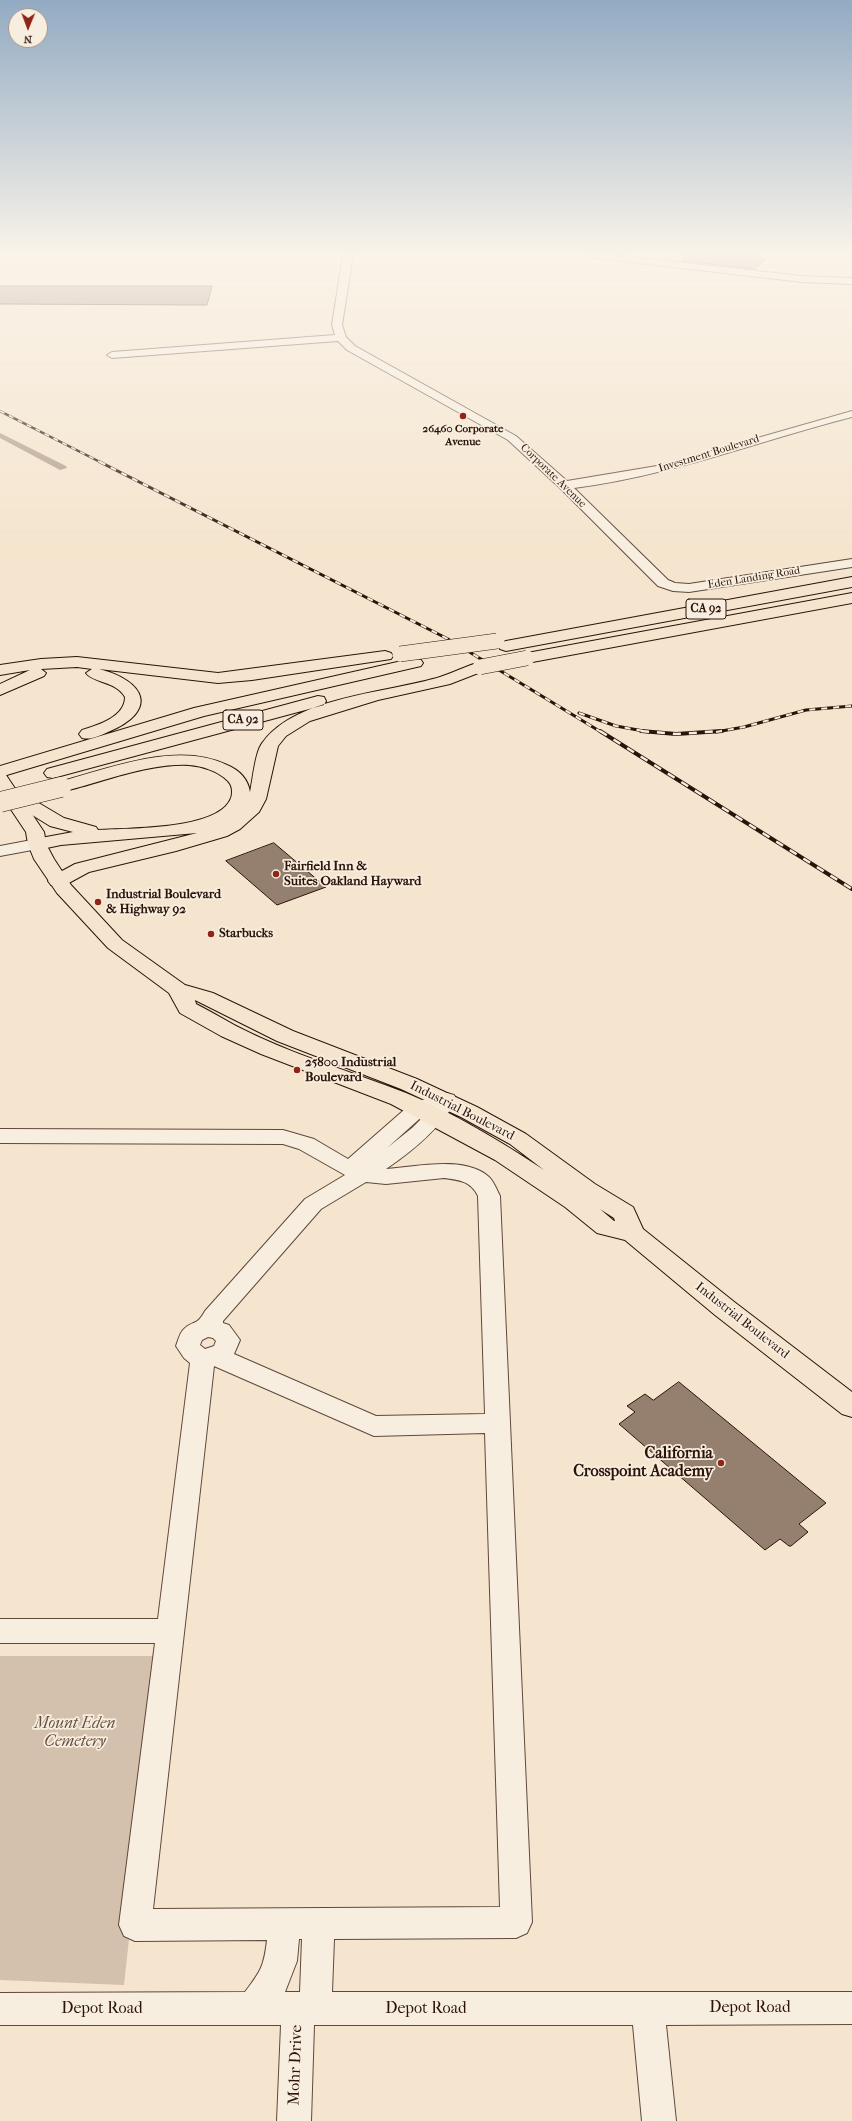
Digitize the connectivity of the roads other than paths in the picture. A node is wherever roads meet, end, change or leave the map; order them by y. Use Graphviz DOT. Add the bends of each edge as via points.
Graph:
graph roads {
  1 [pos="126,354"];
  2 [pos="360,354"];
  3 [pos="112,355"];
  4 [pos="852,414"];
  5 [pos="564,485"];
  6 [pos="852,563"];
  7 [pos="658,579"];
  8 [pos="852,582"];
  9 [pos="852,598"];
  10 [pos="852,603"];
  11 [pos="777,613"];
  12 [pos="502,643"];
  13 [pos="0,670"];
  14 [pos="41,672"];
  15 [pos="0,678"];
  16 [pos="440,678"];
  17 [pos="0,690"];
  18 [pos="0,764"];
  19 [pos="48,768"];
  20 [pos="0,772"];
  21 [pos="2,791"];
  22 [pos="134,833"];
  23 [pos="182,842"];
  24 [pos="37,844"];
  25 [pos="0,851"];
  26 [pos="58,881"];
  27 [pos="178,989"];
  28 [pos="434,1108"];
  29 [pos="0,1136"];
  30 [pos="397,1144"];
  31 [pos="356,1171"];
  32 [pos="420,1172"];
  33 [pos="210,1358"];
  34 [pos="852,1407"];
  35 [pos="497,1423"];
  36 [pos="0,1630"];
  37 [pos="170,1631"];
  38 [pos="286,1924"];
  39 [pos="319,1924"];
  40 [pos="852,2008"];
  41 [pos="0,2009"];
  42 [pos="253,2009"];
  43 [pos="307,2009"];
  44 [pos="648,2009"];
  45 [pos="294,2121"];
  46 [pos="659,2121"];
  1 -- 3 [label="street"];
  2 -- 5 [label="street, Corporate Avenue" via="512,438"];
  4 -- 5 [label="street, Investment Boulevard" via="788,430 667,468"];
  5 -- 7 [label="street, Corporate Avenue"];
  6 -- 7 [label="street, Eden Landing Road" via="689,588 673,587"];
  8 -- 12 [label="main road, CA 92" via="560,636"];
  9 -- 11 [label="main road, CA 92"];
  10 -- 11 [label="main road"];
  11 -- 16 [label="main road, CA 92, bridge" via="527,658"];
  12 -- 13 [label="main road, bridge" via="218,678 77,662"];
  12 -- 19 [label="main road, CA 92" via="200,712"];
  14 -- 15 [label="main road"];
  14 -- 17 [label="main road"];
  14 -- 19 [label="main road" via="79,671 110,677 124,685 132,694 133,704 126,714"];
  16 -- 19 [label="main road, CA 92" via="298,705"];
  16 -- 23 [label="main road" via="315,712 292,723 269,745 258,794 250,812 220,832"];
  18 -- 19 [label="main road"];
  19 -- 20 [label="main road, CA 92"];
  19 -- 21 [label="main road, bridge"];
  19 -- 22 [label="main road" via="154,764 179,760 220,766 240,785 236,807 221,819 194,828"];
  21 -- 22 [label="main road" via="71,827 89,831"];
  21 -- 24 [label="main road, Industrial Boulevard" via="35,832"];
  22 -- 24 [label="main road" via="61,839"];
  23 -- 24 [label="main road" via="62,846"];
  23 -- 26 [label="main road" via="82,868"];
  24 -- 25 [label="street"];
  24 -- 26 [label="main road, Industrial Boulevard"];
  26 -- 27 [label="main road, Industrial Boulevard" via="111,940"];
  27 -- 28 [label="main road, Industrial Boulevard" via="206,997"];
  27 -- 28 [label="main road, Industrial Boulevard" via="188,1008 229,1031"];
  28 -- 30 [label="street"];
  28 -- 34 [label="main road, Industrial Boulevard" via="518,1139 587,1190 624,1213 633,1234"];
  29 -- 31 [label="street" via="296,1139"];
  30 -- 31 [label="street"];
  30 -- 32 [label="street" via="403,1164"];
  31 -- 32 [label="street" via="396,1177"];
  31 -- 33 [label="street" via="333,1194 313,1204 212,1316 209,1328 221,1330 228,1340 224,1353"];
  32 -- 35 [label="street" via="451,1172 469,1176 482,1183 489,1196"];
  33 -- 35 [label="street" via="374,1426"];
  33 -- 37 [label="street"];
  35 -- 39 [label="street" via="516,1922"];
  36 -- 37 [label="street"];
  37 -- 38 [label="street" via="135,1925"];
  38 -- 39 [label="street"];
  38 -- 42 [label="street" via="281,1961 274,1981"];
  39 -- 43 [label="street, Mohr Drive"];
  40 -- 44 [label="street, Depot Road"];
  41 -- 42 [label="street, Depot Road"];
  42 -- 43 [label="street, Depot Road"];
  43 -- 44 [label="street, Depot Road"];
  43 -- 45 [label="street, Mohr Drive"];
  44 -- 46 [label="street"];
}
